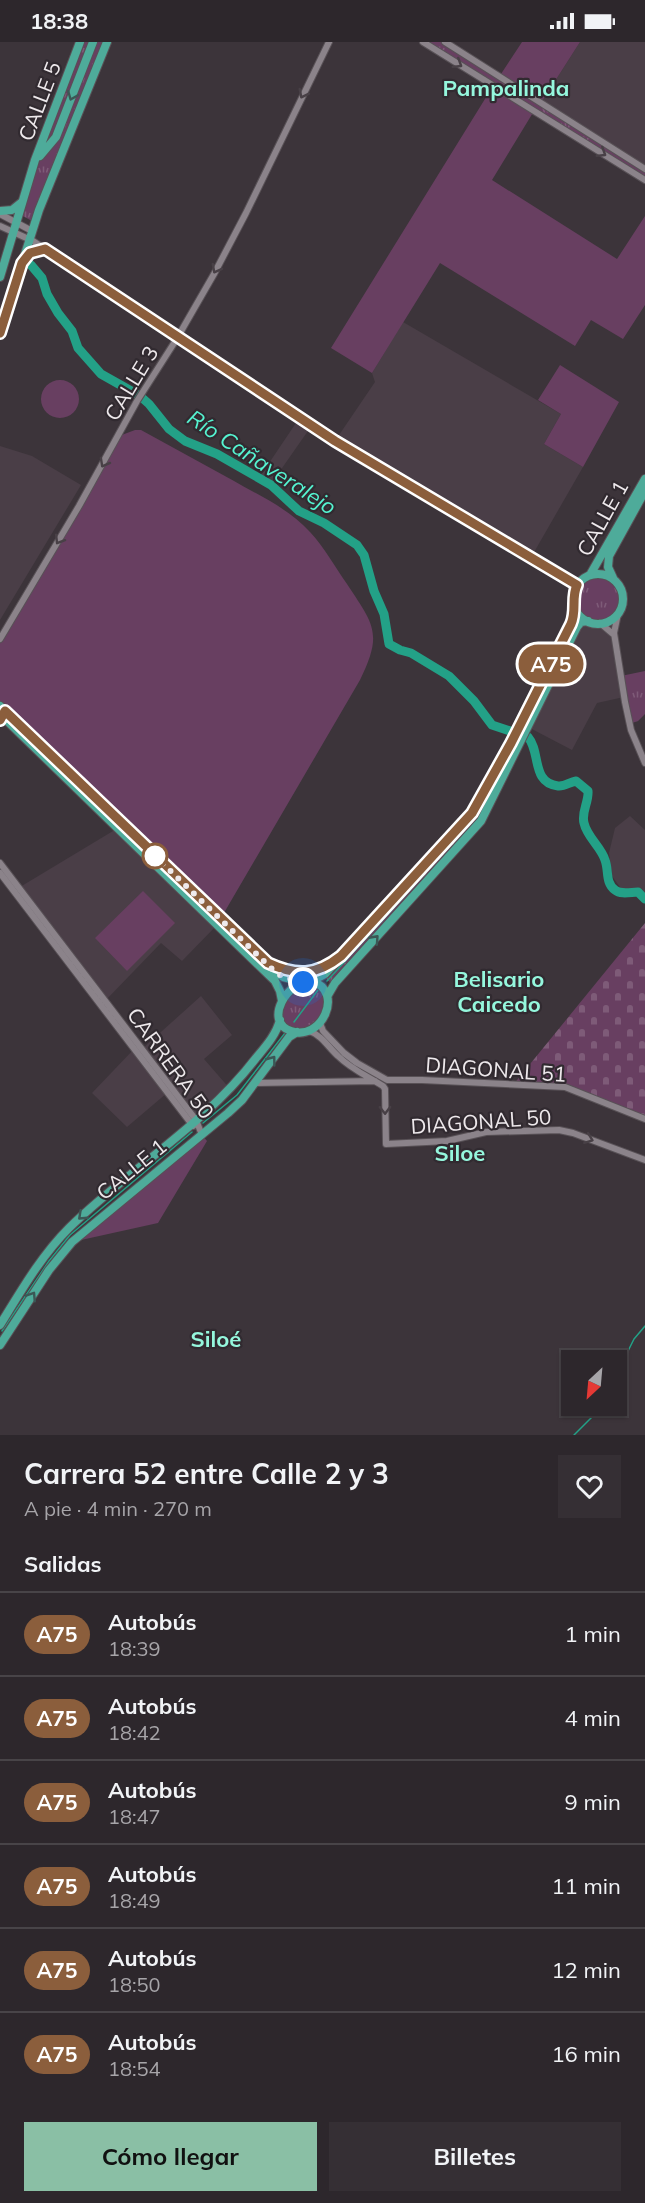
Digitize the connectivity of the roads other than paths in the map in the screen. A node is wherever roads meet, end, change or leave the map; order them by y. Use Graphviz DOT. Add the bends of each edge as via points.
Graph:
graph roads {
  1 [pos="80,42"];
  2 [pos="93,42"];
  3 [pos="109,42"];
  4 [pos="329,42"];
  5 [pos="423,42"];
  6 [pos="445,42"];
  7 [pos="589,134"];
  8 [pos="584,142"];
  9 [pos="35,160"];
  10 [pos="645,169"];
  11 [pos="645,180"];
  12 [pos="24,199"];
  13 [pos="0,213"];
  14 [pos="0,226"];
  15 [pos="14,228"];
  16 [pos="32,231"];
  17 [pos="45,249"];
  18 [pos="22,263"];
  19 [pos="0,277"];
  20 [pos="0,333"];
  21 [pos="178,337"];
  22 [pos="645,478"];
  23 [pos="645,491"];
  24 [pos="590,575"];
  25 [pos="613,579"];
  26 [pos="577,585"];
  27 [pos="574,606"];
  28 [pos="618,614"];
  29 [pos="588,621"];
  30 [pos="600,623"];
  31 [pos="614,638"];
  32 [pos="0,639"];
  33 [pos="0,706"];
  34 [pos="0,714"];
  35 [pos="523,729"];
  36 [pos="38,746"];
  37 [pos="510,755"];
  38 [pos="645,763"];
  39 [pos="0,863"];
  40 [pos="0,873"];
  41 [pos="341,956"];
  42 [pos="268,963"];
  43 [pos="308,981"];
  44 [pos="328,995"];
  45 [pos="282,1001"];
  46 [pos="280,1020"];
  47 [pos="320,1023"];
  48 [pos="308,1030"];
  49 [pos="297,1032"];
  50 [pos="329,1042"];
  51 [pos="376,1078"];
  52 [pos="255,1083"];
  53 [pos="645,1119"];
  54 [pos="194,1122"];
  55 [pos="202,1135"];
  56 [pos="645,1160"];
  57 [pos="4,1314"];
  58 [pos="0,1324"];
  59 [pos="0,1344"];
  1 -- 9 [label="main road, CALLE 5"];
  2 -- 9 [label="main road, one-way" via="56,136"];
  3 -- 16 [label="main road, CALLE 5"];
  4 -- 21 [label="street, CALLE 3, one-way" via="246,213"];
  5 -- 8 [label="street, one-way"];
  6 -- 7 [label="street"];
  7 -- 8 [label="street"];
  7 -- 10 [label="street"];
  8 -- 11 [label="street, one-way"];
  9 -- 12 [label="main road, CALLE 5"];
  12 -- 13 [label="main road" via="14,209"];
  12 -- 15 [label="main road, CALLE 5"];
  13 -- 15 [label="street"];
  14 -- 15 [label="street"];
  15 -- 16 [label="street"];
  15 -- 19 [label="main road, CALLE 5"];
  16 -- 17 [label="street"];
  16 -- 18 [label="main road, CALLE 5"];
  17 -- 18 [label="main road" via="30,253"];
  17 -- 21 [label="street"];
  18 -- 20 [label="main road, CALLE 5"];
  21 -- 26 [label="street" via="335,441"];
  21 -- 32 [label="street, CALLE 3, one-way" via="144,388"];
  22 -- 24 [label="main road, CALLE 1"];
  23 -- 25 [label="main road, CALLE 1" via="608,559"];
  24 -- 25 [label="main road" via="602,574"];
  24 -- 26 [label="main road"];
  25 -- 28 [label="main road" via="623,597"];
  26 -- 27 [label="main road"];
  27 -- 29 [label="main road"];
  27 -- 35 [label="main road" via="574,618"];
  28 -- 30 [label="main road"];
  28 -- 31 [label="street"];
  29 -- 30 [label="main road"];
  29 -- 35 [label="main road" via="580,622"];
  30 -- 31 [label="street"];
  31 -- 38 [label="street" via="630,730"];
  33 -- 36 [label="main road"];
  34 -- 36 [label="main road"];
  35 -- 37 [label="main road"];
  36 -- 42 [label="main road"];
  36 -- 45 [label="main road" via="274,981"];
  37 -- 41 [label="main road" via="470,815"];
  44 -- 37 [label="main road, one-way" via="482,821"];
  39 -- 54 [label="street, CARRERA 50"];
  40 -- 54 [label="street, CARRERA 50"];
  41 -- 42 [label="main road" via="327,968 305,972"];
  41 -- 43 [label="main road" via="325,974"];
  42 -- 43 [label="main road" via="283,977"];
  43 -- 44 [label="main road" via="322,986"];
  43 -- 45 [label="main road" via="290,989"];
  44 -- 47 [label="main road" via="327,1013"];
  45 -- 46 [label="main road"];
  46 -- 49 [label="main road" via="286,1029"];
  46 -- 54 [label="main road, CALLE 1" via="276,1032 232,1088"];
  47 -- 48 [label="main road"];
  47 -- 50 [label="street"];
  48 -- 49 [label="main road"];
  48 -- 50 [label="street"];
  52 -- 49 [label="main road, CALLE 1, one-way"];
  50 -- 51 [label="street"];
  51 -- 52 [label="street, DIAGONAL 51"];
  51 -- 53 [label="street, DIAGONAL 51" via="565,1087"];
  51 -- 56 [label="street, DIAGONAL 50, one-way" via="385,1089 386,1144 447,1141 486,1132 559,1130"];
  52 -- 55 [label="main road, CALLE 1" via="242,1100"];
  54 -- 55 [label="street, CARRERA 50"];
  54 -- 57 [label="main road, CALLE 1, one-way" via="70,1227"];
  59 -- 55 [label="main road, CALLE 1, one-way" via="72,1242"];
  57 -- 58 [label="main road, CALLE 1"];
}
